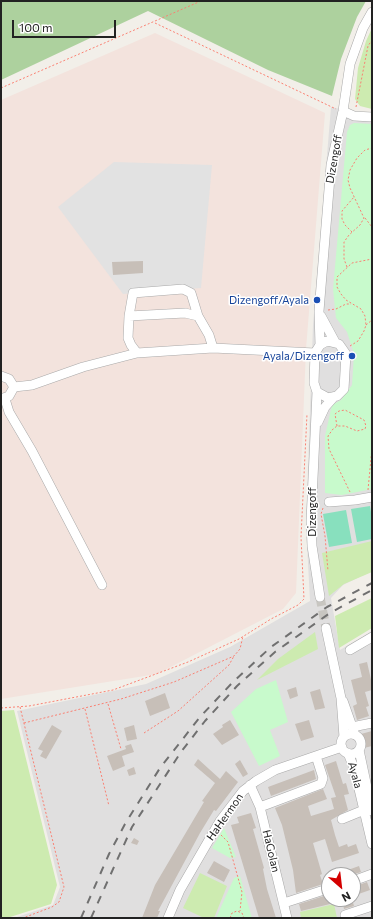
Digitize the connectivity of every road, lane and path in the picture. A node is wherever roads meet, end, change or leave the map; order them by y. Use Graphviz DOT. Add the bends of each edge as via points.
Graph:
graph roads {
  1 [pos="201,1"];
  2 [pos="372,12"];
  3 [pos="154,22"];
  4 [pos="372,40"];
  5 [pos="1,88"];
  6 [pos="343,111"];
  7 [pos="354,116"];
  8 [pos="372,117"];
  9 [pos="372,148"];
  10 [pos="355,197"];
  11 [pos="364,218"];
  12 [pos="372,227"];
  13 [pos="352,232"];
  14 [pos="372,259"];
  15 [pos="347,267"];
  16 [pos="352,304"];
  17 [pos="319,311"];
  18 [pos="129,316"];
  19 [pos="198,316"];
  20 [pos="372,320"];
  21 [pos="366,326"];
  22 [pos="336,342"];
  23 [pos="213,348"];
  24 [pos="318,349"];
  25 [pos="345,350"];
  26 [pos="137,353"];
  27 [pos="1,376"];
  28 [pos="14,387"];
  29 [pos="317,392"];
  30 [pos="333,398"];
  31 [pos="3,399"];
  32 [pos="337,426"];
  33 [pos="316,427"];
  34 [pos="372,448"];
  35 [pos="370,498"];
  36 [pos="352,500"];
  37 [pos="329,502"];
  38 [pos="328,571"];
  39 [pos="102,585"];
  40 [pos="320,597"];
  41 [pos="304,599"];
  42 [pos="326,628"];
  43 [pos="243,636"];
  44 [pos="372,637"];
  45 [pos="350,650"];
  46 [pos="234,656"];
  47 [pos="341,698"];
  48 [pos="108,703"];
  49 [pos="20,707"];
  50 [pos="1,708"];
  51 [pos="85,708"];
  52 [pos="372,723"];
  53 [pos="24,724"];
  54 [pos="354,731"];
  55 [pos="144,733"];
  56 [pos="344,737"];
  57 [pos="121,749"];
  58 [pos="345,750"];
  59 [pos="359,750"];
  60 [pos="316,756"];
  61 [pos="250,785"];
  62 [pos="369,788"];
  63 [pos="109,806"];
  64 [pos="260,807"];
  65 [pos="368,810"];
  66 [pos="342,819"];
  67 [pos="215,830"];
  68 [pos="372,844"];
  69 [pos="372,874"];
  70 [pos="361,878"];
  71 [pos="321,891"];
  72 [pos="284,902"];
  73 [pos="372,906"];
  74 [pos="240,912"];
  75 [pos="345,915"];
  76 [pos="23,918"];
  77 [pos="168,918"];
  78 [pos="230,918"];
  79 [pos="244,918"];
  80 [pos="287,918"];
  1 -- 3 [label="path"];
  2 -- 6 [label="street, Dizengoff" via="363,28 350,64"];
  3 -- 5 [label="path"];
  3 -- 6 [label="path"];
  4 -- 7 [label="path" via="368,46"];
  6 -- 7 [label="street"];
  6 -- 17 [label="street, Dizengoff" via="331,165"];
  7 -- 8 [label="street"];
  9 -- 10 [label="path" via="365,150 350,170 348,180"];
  10 -- 11 [label="path"];
  10 -- 13 [label="path" via="342,211 342,219"];
  11 -- 12 [label="path"];
  11 -- 13 [label="path"];
  13 -- 15 [label="path" via="344,242"];
  14 -- 15 [label="path" via="352,262"];
  15 -- 16 [label="path" via="337,277 337,287"];
  16 -- 17 [label="path"];
  16 -- 21 [label="path" via="361,309"];
  17 -- 22 [label="street"];
  17 -- 24 [label="street, Dizengoff"];
  18 -- 19 [label="street" via="185,313"];
  18 -- 19 [label="street" via="133,293 183,289 191,293"];
  18 -- 26 [label="street" via="128,338"];
  19 -- 23 [label="street"];
  20 -- 21 [label="path"];
  21 -- 25 [label="path" via="358,341"];
  22 -- 24 [label="street" via="327,341"];
  22 -- 25 [label="street"];
  23 -- 24 [label="street"];
  23 -- 26 [label="street"];
  24 -- 29 [label="street, Dizengoff" via="314,383"];
  25 -- 30 [label="street, Dizengoff" via="345,385 341,393"];
  26 -- 28 [label="street" via="83,367 32,385"];
  27 -- 28 [label="street" via="10,378"];
  28 -- 31 [label="street" via="12,394"];
  29 -- 30 [label="street" via="324,397"];
  29 -- 33 [label="street, Dizengoff"];
  30 -- 33 [label="street, Dizengoff" via="324,407"];
  31 -- 39 [label="street"];
  32 -- 32 [label="path" via="357,431 365,429 366,426 364,420 345,410 335,414"];
  32 -- 36 [label="path" via="328,436 329,449"];
  33 -- 40 [label="street, Dizengoff" via="311,520 312,546"];
  34 -- 35 [label="path"];
  35 -- 36 [label="street"];
  36 -- 37 [label="street"];
  37 -- 38 [label="path" via="324,505 322,514"];
  41 -- 43 [label="path" via="298,605"];
  42 -- 47 [label="street"];
  43 -- 46 [label="path" via="240,649"];
  43 -- 49 [label="path" via="188,662 113,690"];
  44 -- 45 [label="street"];
  46 -- 48 [label="path" via="152,690"];
  46 -- 55 [label="path" via="229,665 178,711"];
  47 -- 54 [label="street"];
  47 -- 56 [label="street"];
  48 -- 51 [label="path"];
  48 -- 57 [label="path"];
  49 -- 50 [label="path"];
  49 -- 53 [label="path"];
  51 -- 53 [label="path"];
  51 -- 63 [label="path"];
  52 -- 54 [label="street"];
  53 -- 76 [label="path" via="64,887 60,902"];
  54 -- 56 [label="street"];
  54 -- 59 [label="street" via="361,741"];
  56 -- 58 [label="street" via="341,741"];
  58 -- 59 [label="street" via="354,753"];
  58 -- 60 [label="street, HaHermon"];
  58 -- 65 [label="street, Ayala"];
  59 -- 62 [label="street, Ayala"];
  60 -- 61 [label="street, HaHermon" via="274,770"];
  60 -- 64 [label="street" via="323,778 321,784"];
  61 -- 64 [label="street, HaGolan"];
  61 -- 67 [label="street, HaHermon" via="233,803"];
  62 -- 65 [label="street, Ayala"];
  64 -- 72 [label="street, HaGolan"];
  65 -- 66 [label="street"];
  65 -- 68 [label="street, Ayala"];
  67 -- 74 [label="path" via="228,842 242,892"];
  67 -- 77 [label="street, HaHermon" via="180,890"];
  69 -- 70 [label="street"];
  71 -- 72 [label="street"];
  72 -- 80 [label="street, HaGolan"];
  73 -- 75 [label="street"];
  74 -- 78 [label="path" via="235,911"];
  74 -- 79 [label="path"];
}
